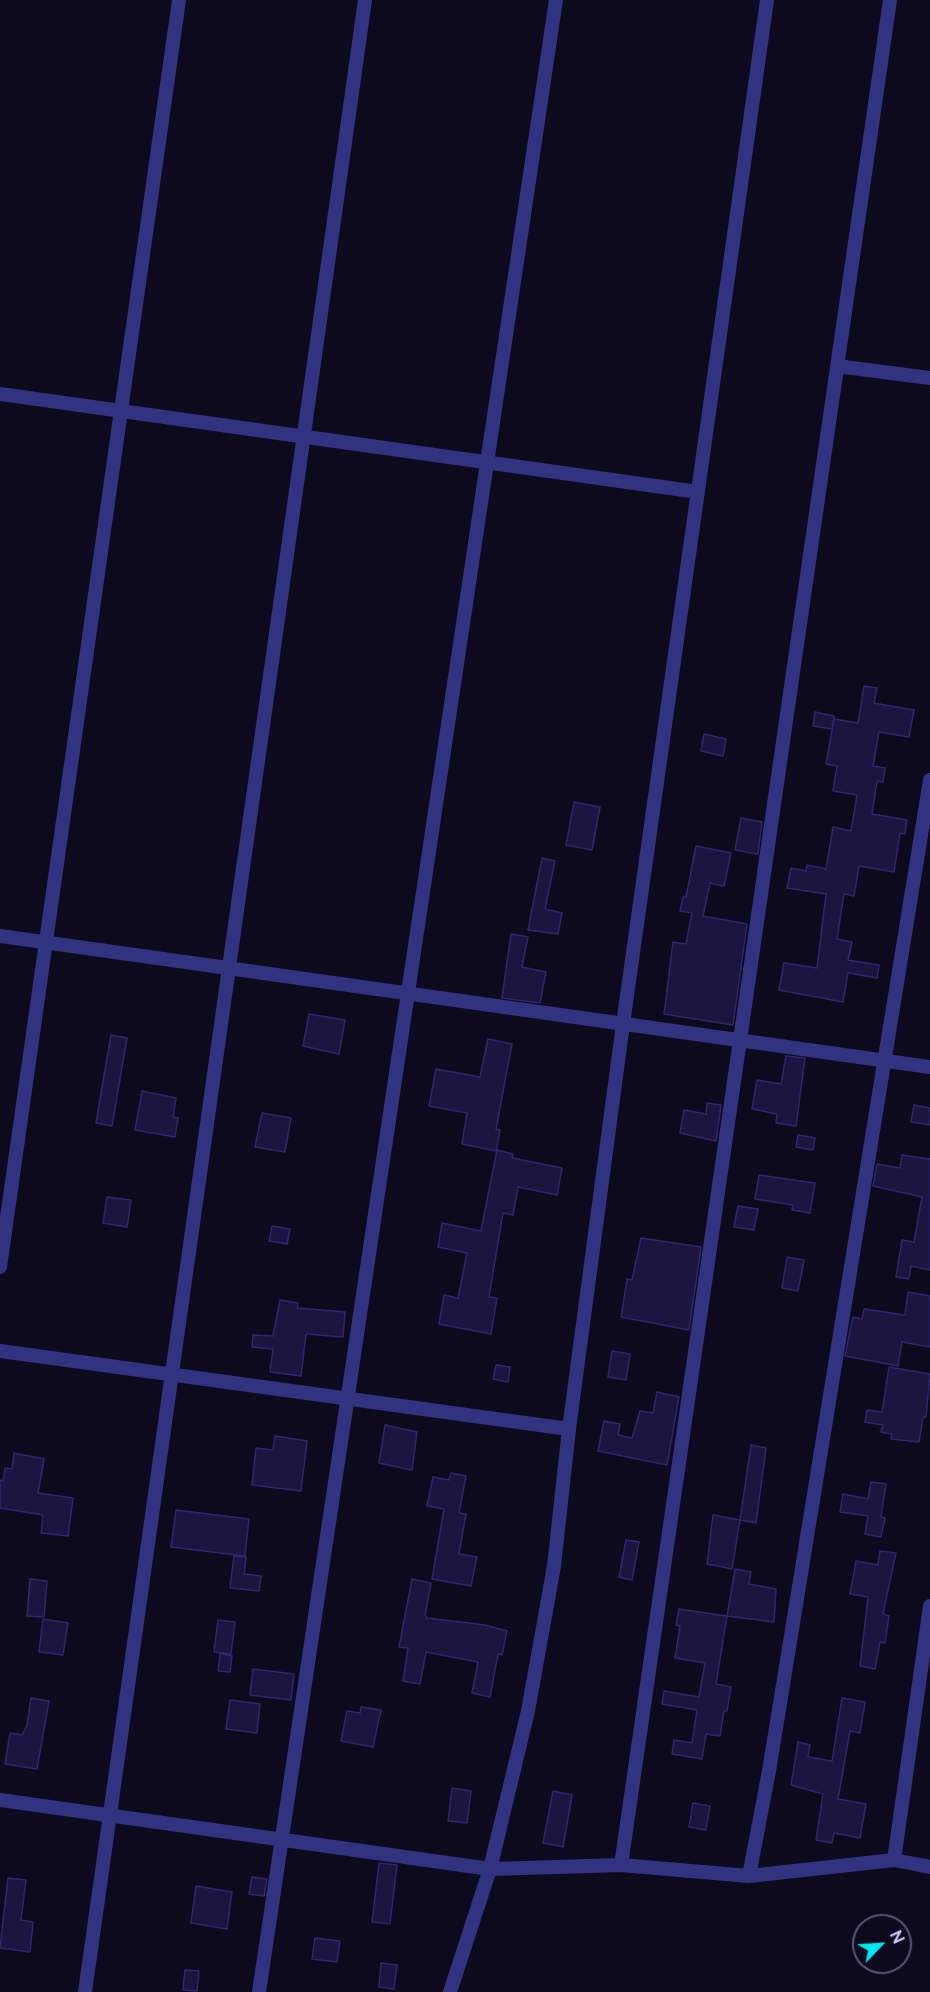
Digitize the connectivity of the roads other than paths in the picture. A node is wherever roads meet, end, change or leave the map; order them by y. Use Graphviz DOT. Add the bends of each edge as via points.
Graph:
graph roads {
  1 [pos="179,0"];
  2 [pos="365,0"];
  3 [pos="556,0"];
  4 [pos="767,0"];
  5 [pos="890,0"];
  6 [pos="837,366"];
  7 [pos="930,378"];
  8 [pos="0,394"];
  9 [pos="121,411"];
  10 [pos="303,437"];
  11 [pos="488,462"];
  12 [pos="698,492"];
  13 [pos="930,780"];
  14 [pos="0,936"];
  15 [pos="46,942"];
  16 [pos="229,968"];
  17 [pos="408,993"];
  18 [pos="623,1024"];
  19 [pos="741,1040"];
  20 [pos="886,1061"];
  21 [pos="930,1067"];
  22 [pos="0,1268"];
  23 [pos="0,1351"];
  24 [pos="172,1374"];
  25 [pos="348,1398"];
  26 [pos="569,1429"];
  27 [pos="930,1606"];
  28 [pos="0,1800"];
  29 [pos="110,1816"];
  30 [pos="282,1842"];
  31 [pos="894,1860"];
  32 [pos="621,1865"];
  33 [pos="930,1866"];
  34 [pos="490,1869"];
  35 [pos="749,1876"];
  36 [pos="85,1992"];
  37 [pos="259,1992"];
  38 [pos="450,1992"];
  1 -- 9 [label="street"];
  2 -- 10 [label="street"];
  3 -- 11 [label="street"];
  4 -- 12 [label="street"];
  5 -- 6 [label="street"];
  6 -- 7 [label="street"];
  6 -- 19 [label="street"];
  8 -- 9 [label="street"];
  9 -- 10 [label="street"];
  9 -- 15 [label="street"];
  10 -- 11 [label="street"];
  10 -- 16 [label="street"];
  11 -- 12 [label="street"];
  11 -- 17 [label="street"];
  12 -- 18 [label="street"];
  13 -- 20 [label="street"];
  14 -- 15 [label="street"];
  15 -- 16 [label="street"];
  15 -- 22 [label="street"];
  16 -- 17 [label="street"];
  16 -- 24 [label="street"];
  17 -- 18 [label="street"];
  17 -- 25 [label="street"];
  18 -- 19 [label="street"];
  18 -- 26 [label="street"];
  19 -- 20 [label="street"];
  19 -- 32 [label="street"];
  20 -- 21 [label="street"];
  20 -- 35 [label="street"];
  23 -- 24 [label="street"];
  24 -- 25 [label="street"];
  24 -- 29 [label="street"];
  25 -- 26 [label="street"];
  25 -- 30 [label="street"];
  26 -- 34 [label="street" via="554,1566 528,1711"];
  27 -- 31 [label="street"];
  28 -- 29 [label="street"];
  29 -- 30 [label="street"];
  29 -- 36 [label="street"];
  30 -- 34 [label="street"];
  30 -- 37 [label="street"];
  31 -- 33 [label="street"];
  31 -- 35 [label="street"];
  32 -- 34 [label="street"];
  32 -- 35 [label="street"];
  34 -- 38 [label="street"];
}
